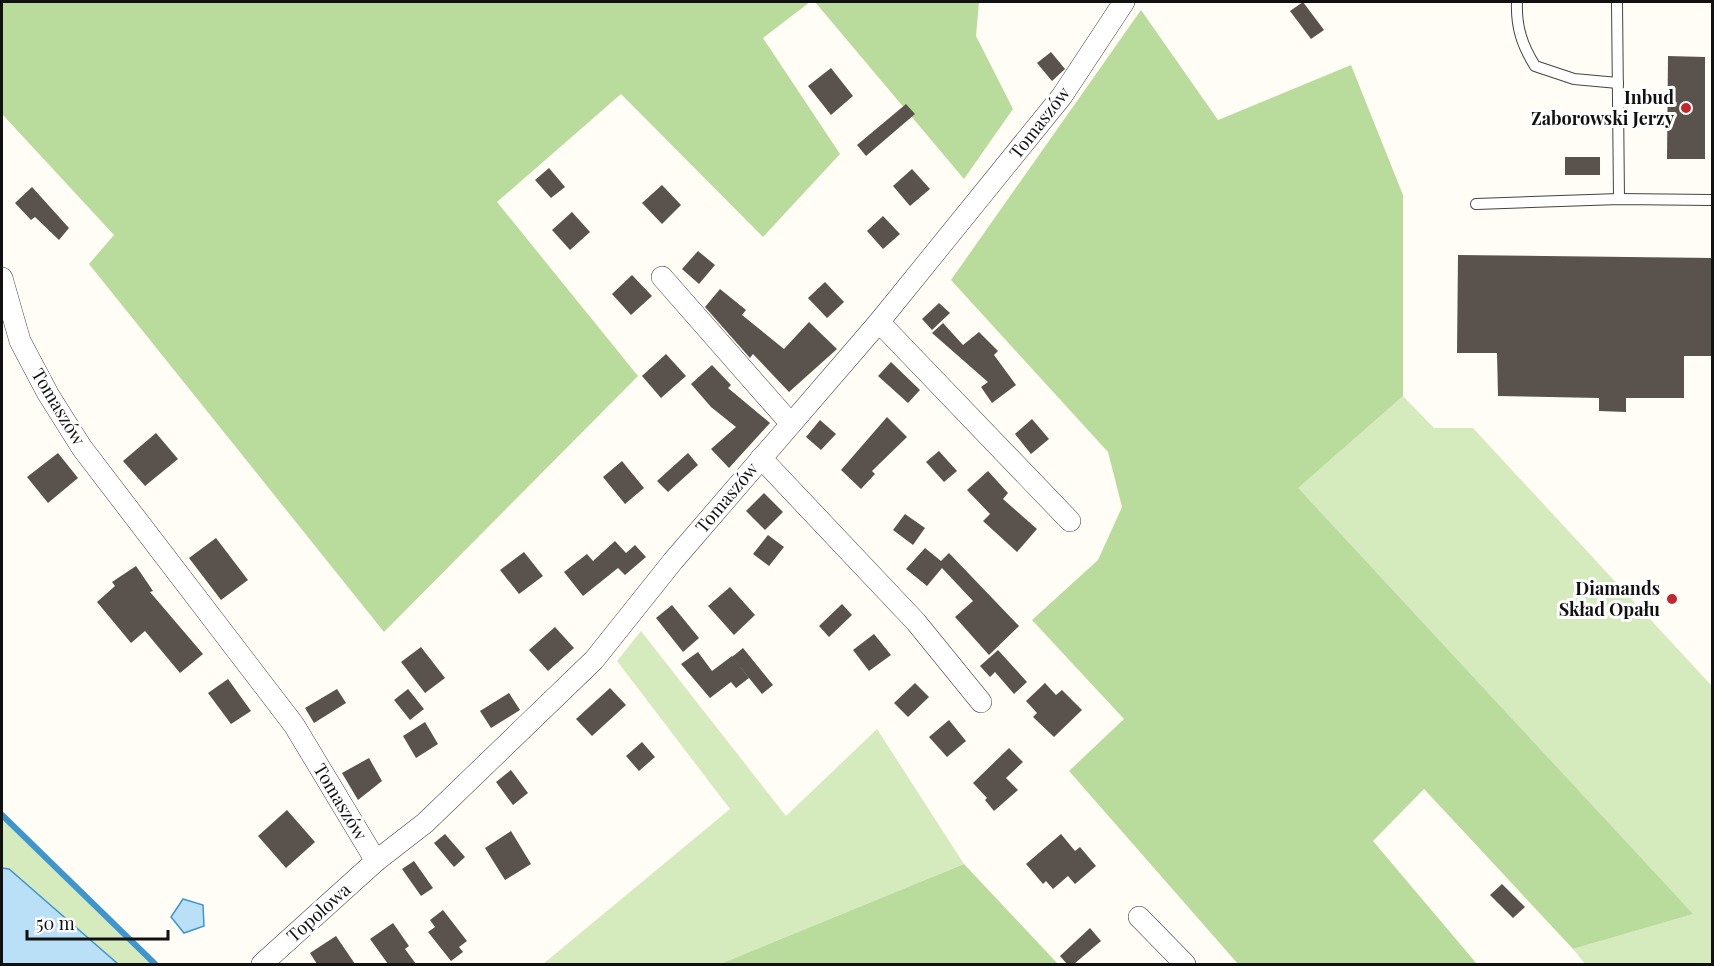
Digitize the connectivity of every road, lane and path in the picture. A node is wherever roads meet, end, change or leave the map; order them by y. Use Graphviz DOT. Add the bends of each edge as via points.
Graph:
graph roads {
  1 [pos="1124,2"];
  2 [pos="1517,2"];
  3 [pos="1617,2"];
  4 [pos="1618,83"];
  5 [pos="1619,199"];
  6 [pos="1713,200"];
  7 [pos="1476,204"];
  8 [pos="662,277"];
  9 [pos="2,278"];
  10 [pos="879,322"];
  11 [pos="791,424"];
  12 [pos="761,458"];
  13 [pos="1070,521"];
  14 [pos="981,702"];
  15 [pos="376,861"];
  16 [pos="1139,917"];
  17 [pos="262,964"];
  18 [pos="1185,964"];
  1 -- 10 [label="street, Tomaszów" via="1062,96"];
  2 -- 4 [label="lane" via="1516,22 1522,46 1535,66 1574,79"];
  3 -- 4 [label="lane"];
  4 -- 5 [label="lane"];
  5 -- 6 [label="lane"];
  5 -- 7 [label="lane"];
  8 -- 11 [label="street"];
  9 -- 15 [label="street, Tomaszów" via="20,341 82,448 294,725"];
  10 -- 11 [label="street, Tomaszów"];
  10 -- 13 [label="street"];
  11 -- 12 [label="street, Tomaszów"];
  12 -- 14 [label="street, Tomaszów" via="916,622"];
  12 -- 15 [label="street, Tomaszów" via="594,660 425,823"];
  15 -- 17 [label="street, Topolowa"];
  16 -- 18 [label="street"];
}
